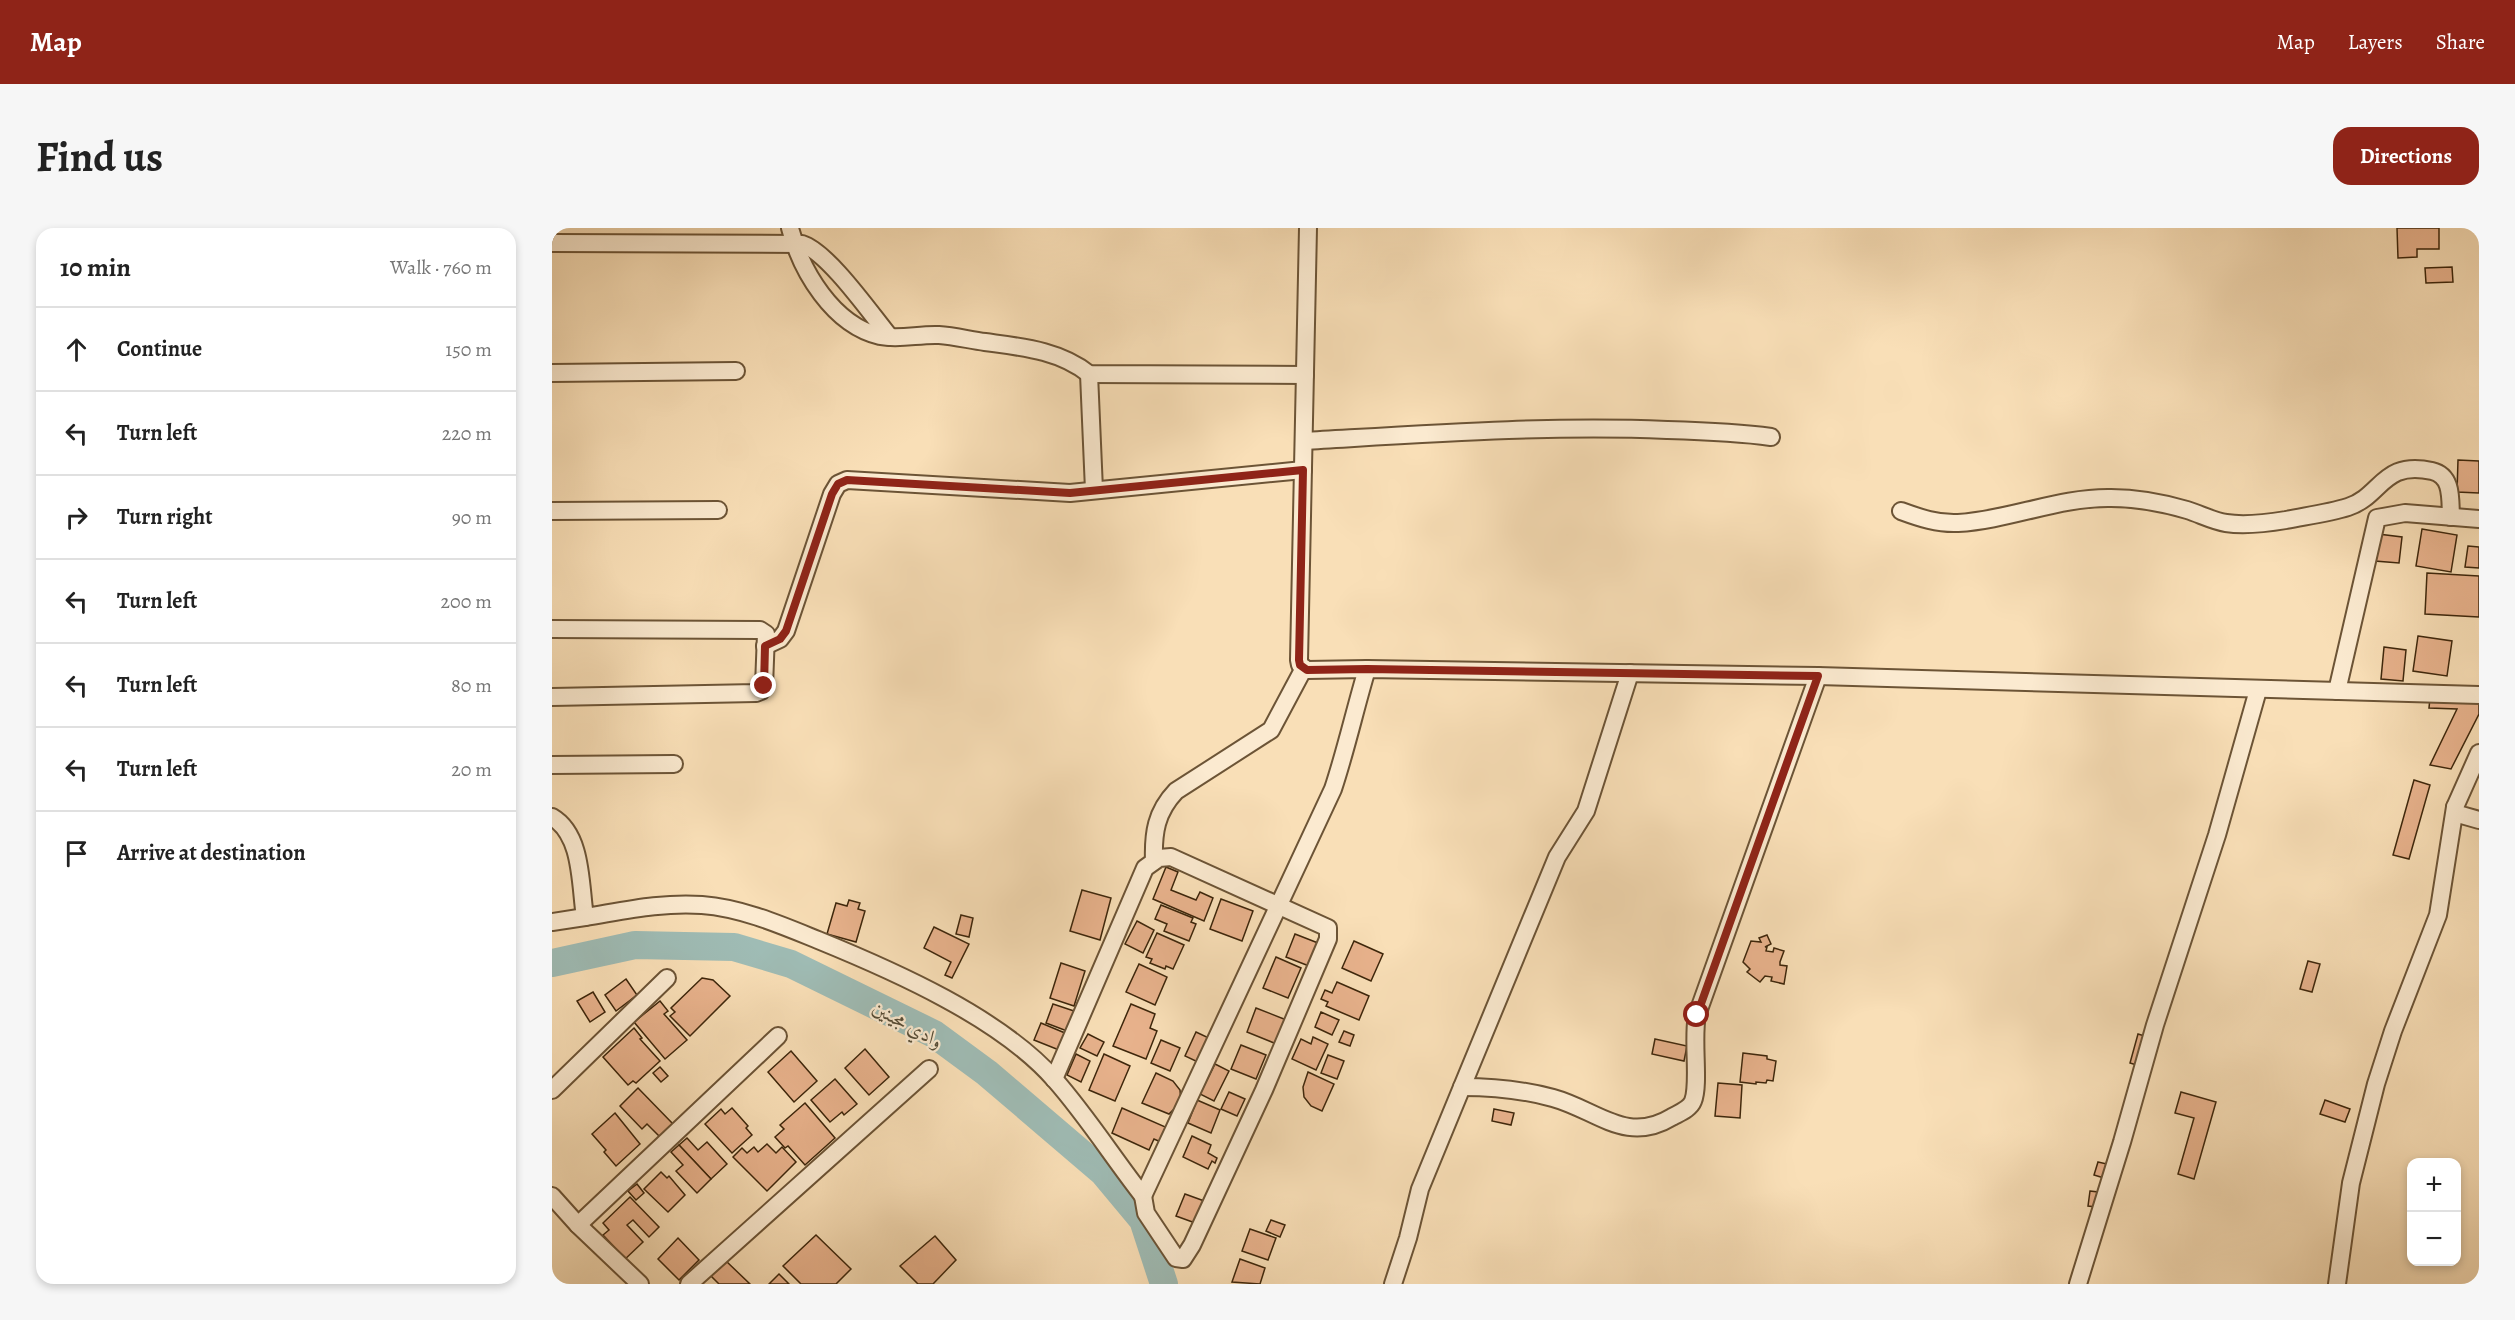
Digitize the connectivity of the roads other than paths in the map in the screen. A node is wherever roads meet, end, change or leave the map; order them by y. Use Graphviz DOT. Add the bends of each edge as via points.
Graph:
graph roads {
  1 [pos="1308,228"];
  2 [pos="792,235"];
  3 [pos="552,243"];
  4 [pos="890,337"];
  5 [pos="736,371"];
  6 [pos="552,373"];
  7 [pos="1089,374"];
  8 [pos="1305,375"];
  9 [pos="1771,437"];
  10 [pos="1304,441"];
  11 [pos="1303,470"];
  12 [pos="1094,490"];
  13 [pos="718,510"];
  14 [pos="552,511"];
  15 [pos="1901,511"];
  16 [pos="2451,516"];
  17 [pos="2479,519"];
  18 [pos="552,629"];
  19 [pos="765,646"];
  20 [pos="1304,669"];
  21 [pos="1367,669"];
  22 [pos="1630,673"];
  23 [pos="1818,676"];
  24 [pos="2258,690"];
  25 [pos="2337,691"];
  26 [pos="2479,695"];
  27 [pos="552,697"];
  28 [pos="2479,753"];
  29 [pos="674,764"];
  30 [pos="552,765"];
  31 [pos="2455,807"];
  32 [pos="552,817"];
  33 [pos="2479,820"];
  34 [pos="1154,861"];
  35 [pos="1277,907"];
  36 [pos="585,917"];
  37 [pos="552,922"];
  38 [pos="667,978"];
  39 [pos="778,1036"];
  40 [pos="929,1069"];
  41 [pos="1054,1079"];
  42 [pos="1462,1087"];
  43 [pos="552,1090"];
  44 [pos="552,1196"];
  45 [pos="1143,1196"];
  46 [pos="578,1225"];
  47 [pos="640,1284"];
  48 [pos="689,1284"];
  49 [pos="1393,1284"];
  50 [pos="2078,1284"];
  51 [pos="2337,1284"];
  1 -- 8 [label="street"];
  2 -- 3 [label="street"];
  2 -- 4 [label="street" via="816,251"];
  2 -- 4 [label="street" via="807,269 842,317 855,327"];
  4 -- 7 [label="street" via="940,335 1037,350 1067,360"];
  5 -- 6 [label="street"];
  7 -- 8 [label="street"];
  7 -- 12 [label="street"];
  8 -- 10 [label="street"];
  9 -- 10 [label="street" via="1599,427 1514,428"];
  10 -- 11 [label="street"];
  11 -- 12 [label="street"];
  11 -- 20 [label="street" via="1299,660"];
  12 -- 19 [label="street" via="1033,492 855,480 838,484 786,631 780,639"];
  13 -- 14 [label="street"];
  15 -- 16 [label="street" via="1924,520 1958,523 2087,499 2117,498 2187,510 2227,523 2249,524 2350,506 2393,473 2414,469 2434,471 2445,478 2450,489"];
  16 -- 17 [label="street"];
  16 -- 25 [label="street" via="2404,513 2377,518"];
  18 -- 19 [label="street" via="760,630 766,634"];
  19 -- 27 [label="street" via="764,686 756,693"];
  20 -- 21 [label="street"];
  20 -- 34 [label="street" via="1271,730 1168,799 1155,825"];
  21 -- 22 [label="street"];
  21 -- 35 [label="street" via="1333,789"];
  22 -- 23 [label="street"];
  22 -- 42 [label="street" via="1587,811 1557,857"];
  23 -- 24 [label="street"];
  23 -- 42 [label="street" via="1697,1015 1695,1094 1691,1105 1658,1125 1639,1129 1552,1097"];
  24 -- 25 [label="street"];
  24 -- 50 [label="street"];
  25 -- 26 [label="street"];
  28 -- 31 [label="street"];
  29 -- 30 [label="street"];
  31 -- 33 [label="street" via="2458,814"];
  31 -- 51 [label="street" via="2438,915 2393,1031 2350,1183"];
  32 -- 36 [label="street" via="569,834 575,850"];
  34 -- 35 [label="street" via="1171,857"];
  34 -- 41 [label="street" via="1144,868"];
  35 -- 45 [label="street"];
  35 -- 45 [label="street" via="1322,924 1328,928 1328,939 1264,1090 1183,1259 1176,1258 1146,1213"];
  36 -- 37 [label="street"];
  36 -- 41 [label="street" via="669,904 703,905 778,924 870,961 957,1007 985,1023"];
  38 -- 43 [label="street"];
  39 -- 46 [label="street"];
  40 -- 48 [label="street"];
  41 -- 45 [label="street"];
  42 -- 49 [label="street" via="1420,1189"];
  44 -- 46 [label="street"];
  46 -- 47 [label="street"];
}
